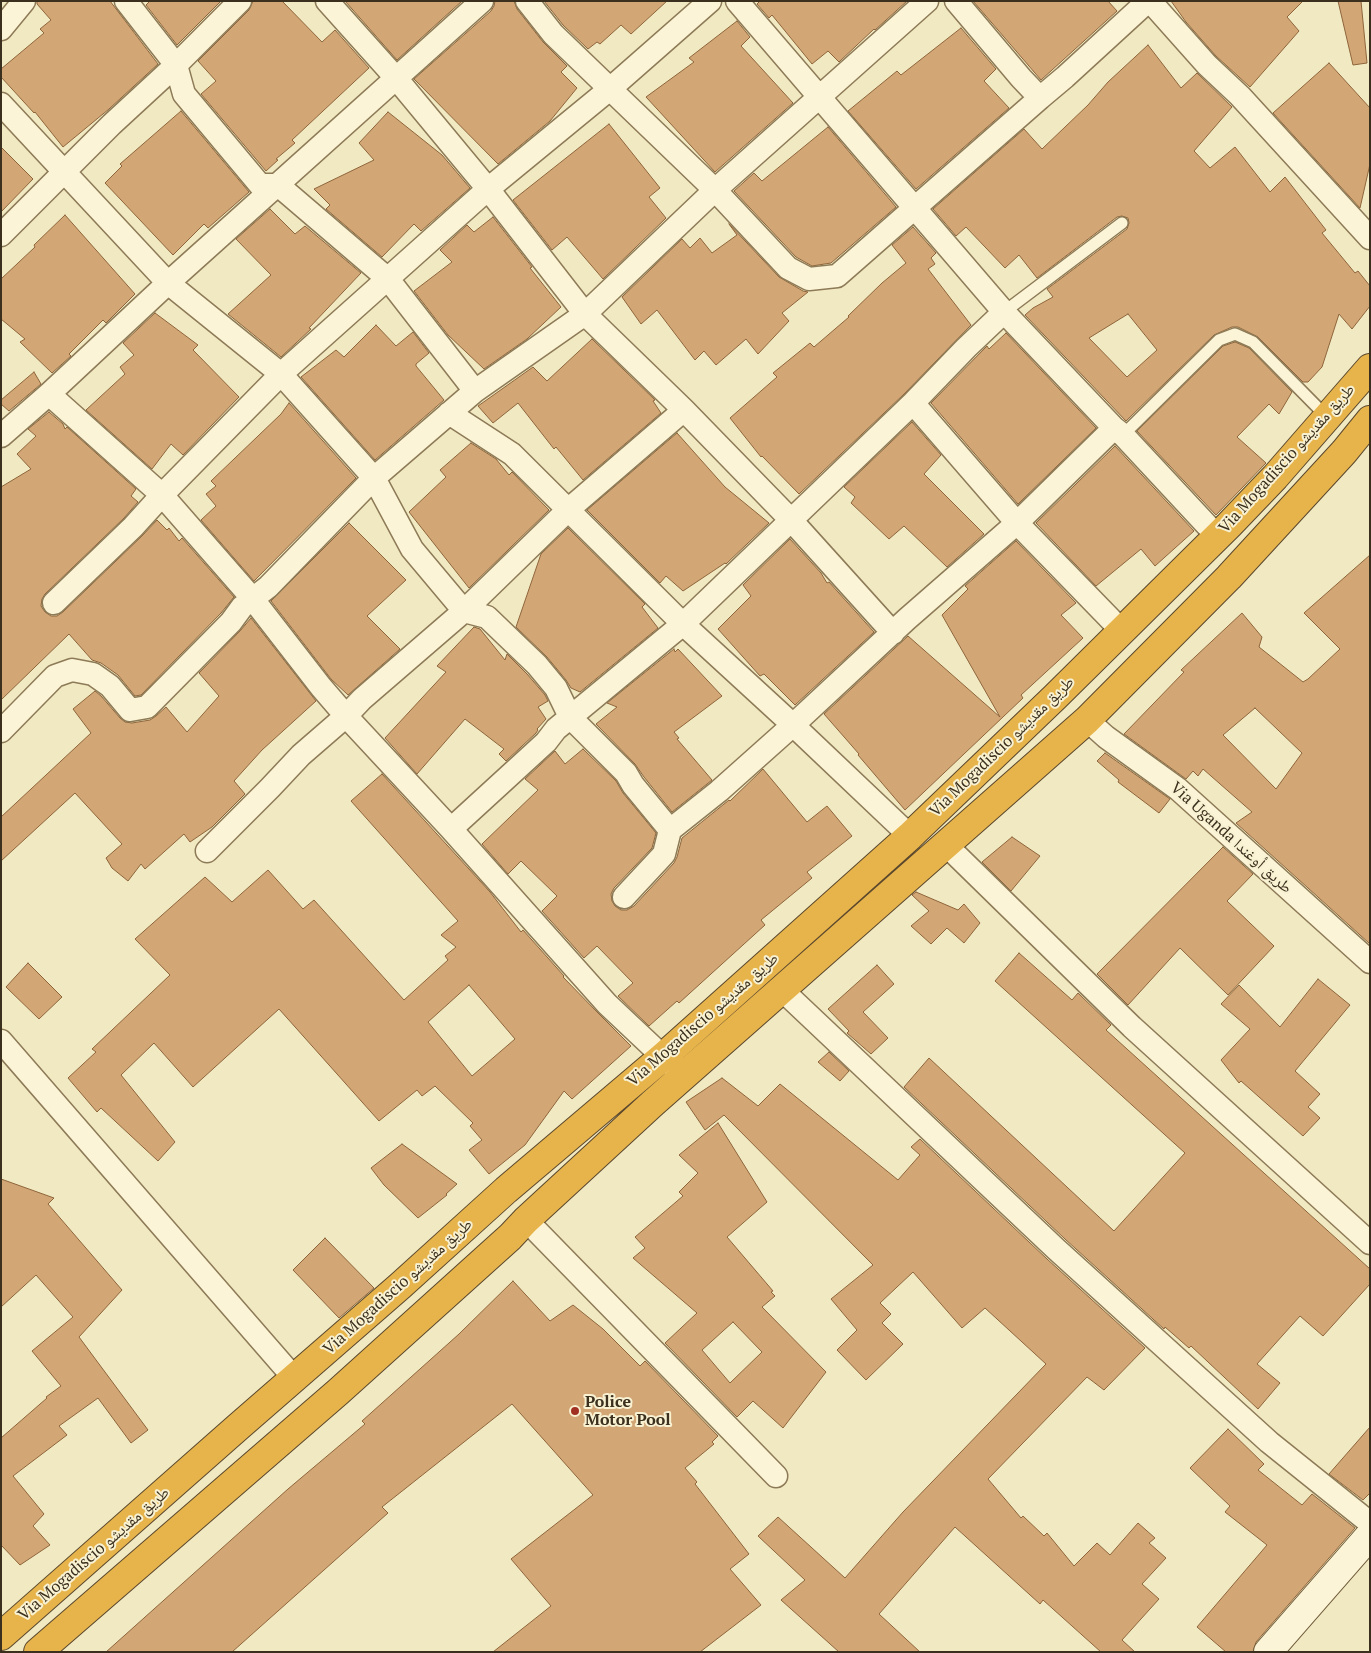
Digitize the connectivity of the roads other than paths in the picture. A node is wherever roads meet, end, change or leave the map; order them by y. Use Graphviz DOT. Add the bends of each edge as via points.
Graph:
graph roads {
  1 [pos="24,1"];
  2 [pos="126,1"];
  3 [pos="240,1"];
  4 [pos="327,1"];
  5 [pos="482,1"];
  6 [pos="527,1"];
  7 [pos="710,1"];
  8 [pos="737,1"];
  9 [pos="928,1"];
  10 [pos="956,1"];
  11 [pos="1149,1"];
  12 [pos="1,29"];
  13 [pos="176,65"];
  14 [pos="396,78"];
  15 [pos="611,88"];
  16 [pos="820,96"];
  17 [pos="1040,98"];
  18 [pos="1,104"];
  19 [pos="65,171"];
  20 [pos="278,185"];
  21 [pos="488,189"];
  22 [pos="716,190"];
  23 [pos="916,208"];
  24 [pos="1122,223"];
  25 [pos="1,235"];
  26 [pos="1370,238"];
  27 [pos="388,279"];
  28 [pos="168,283"];
  29 [pos="1004,312"];
  30 [pos="585,314"];
  31 [pos="1370,368"];
  32 [pos="282,374"];
  33 [pos="475,391"];
  34 [pos="50,394"];
  35 [pos="913,403"];
  36 [pos="684,410"];
  37 [pos="449,414"];
  38 [pos="1327,417"];
  39 [pos="1370,420"];
  40 [pos="1119,431"];
  41 [pos="1,436"];
  42 [pos="374,478"];
  43 [pos="162,495"];
  44 [pos="568,509"];
  45 [pos="791,520"];
  46 [pos="1017,523"];
  47 [pos="1217,536"];
  48 [pos="252,598"];
  49 [pos="54,603"];
  50 [pos="464,611"];
  51 [pos="683,624"];
  52 [pos="1122,631"];
  53 [pos="892,633"];
  54 [pos="346,716"];
  55 [pos="570,717"];
  56 [pos="1088,720"];
  57 [pos="793,725"];
  58 [pos="1,731"];
  59 [pos="451,829"];
  60 [pos="670,830"];
  61 [pos="910,836"];
  62 [pos="945,844"];
  63 [pos="207,851"];
  64 [pos="624,896"];
  65 [pos="1370,962"];
  66 [pos="781,989"];
  67 [pos="1,1041"];
  68 [pos="664,1056"];
  69 [pos="683,1077"];
  70 [pos="526,1220"];
  71 [pos="1370,1243"];
  72 [pos="400,1286"];
  73 [pos="425,1313"];
  74 [pos="295,1379"];
  75 [pos="238,1427"];
  76 [pos="262,1458"];
  77 [pos="776,1476"];
  78 [pos="1370,1523"];
  79 [pos="1370,1535"];
  80 [pos="1,1636"];
  81 [pos="38,1652"];
  82 [pos="1268,1652"];
  1 -- 12 [label="street"];
  2 -- 13 [label="street"];
  3 -- 13 [label="street"];
  4 -- 14 [label="street"];
  5 -- 14 [label="street"];
  6 -- 15 [label="street" via="552,34"];
  7 -- 15 [label="street"];
  8 -- 16 [label="street"];
  9 -- 16 [label="street"];
  10 -- 17 [label="street"];
  11 -- 17 [label="street"];
  11 -- 26 [label="street"];
  13 -- 19 [label="street"];
  13 -- 20 [label="street" via="184,94 206,122 260,185"];
  14 -- 20 [label="street"];
  14 -- 21 [label="street"];
  15 -- 21 [label="street"];
  15 -- 22 [label="street"];
  16 -- 22 [label="street"];
  16 -- 23 [label="street"];
  17 -- 23 [label="street"];
  18 -- 19 [label="street"];
  19 -- 25 [label="street"];
  19 -- 28 [label="street"];
  20 -- 27 [label="street"];
  20 -- 28 [label="street"];
  21 -- 27 [label="street"];
  21 -- 30 [label="street"];
  22 -- 23 [label="street" via="788,268 809,280 837,276"];
  22 -- 30 [label="street"];
  23 -- 29 [label="street"];
  24 -- 29 [label="lane"];
  27 -- 32 [label="street"];
  27 -- 33 [label="street"];
  28 -- 32 [label="street"];
  28 -- 34 [label="street"];
  29 -- 35 [label="street"];
  29 -- 40 [label="street"];
  30 -- 33 [label="street"];
  30 -- 36 [label="street"];
  31 -- 38 [label="highway, Via Mogadiscio طريق مقديشو"];
  32 -- 42 [label="street"];
  32 -- 43 [label="street"];
  33 -- 37 [label="street"];
  34 -- 41 [label="street"];
  34 -- 43 [label="street"];
  35 -- 45 [label="street"];
  35 -- 46 [label="street"];
  36 -- 44 [label="street"];
  36 -- 45 [label="street"];
  37 -- 42 [label="street"];
  37 -- 44 [label="street" via="512,454"];
  38 -- 40 [label="lane" via="1253,342 1235,334 1218,340"];
  38 -- 47 [label="highway, Via Mogadiscio طريق مقديشو"];
  39 -- 56 [label="highway, Via Mogadiscio طريق مقديشو" via="1229,577"];
  40 -- 46 [label="street"];
  40 -- 47 [label="street"];
  42 -- 48 [label="street" via="268,587"];
  42 -- 50 [label="street" via="412,549"];
  43 -- 48 [label="street"];
  43 -- 49 [label="street" via="133,528"];
  44 -- 50 [label="street"];
  44 -- 51 [label="street"];
  45 -- 51 [label="street"];
  45 -- 53 [label="street"];
  46 -- 52 [label="street"];
  46 -- 53 [label="street"];
  47 -- 52 [label="highway, Via Mogadiscio طريق مقديشو"];
  48 -- 54 [label="street"];
  48 -- 58 [label="street" via="146,707 130,710 110,686 93,674 72,670 55,676"];
  50 -- 54 [label="street"];
  50 -- 55 [label="street" via="488,618 537,665 556,688"];
  51 -- 55 [label="street"];
  51 -- 57 [label="street"];
  52 -- 61 [label="highway, Via Mogadiscio طريق مقديشو"];
  53 -- 57 [label="street"];
  54 -- 59 [label="street"];
  54 -- 63 [label="street" via="302,755"];
  55 -- 59 [label="street"];
  55 -- 60 [label="street" via="626,773"];
  56 -- 62 [label="highway, Via Mogadiscio طريق مقديشو"];
  56 -- 65 [label="street, Via Uganda طريق أوغندا" via="1106,738 1178,789"];
  57 -- 60 [label="street"];
  57 -- 61 [label="street"];
  59 -- 68 [label="street" via="607,1004"];
  60 -- 64 [label="street" via="664,854"];
  61 -- 68 [label="highway, Via Mogadiscio طريق مقديشو"];
  62 -- 66 [label="highway, Via Mogadiscio طريق مقديشو"];
  62 -- 71 [label="street" via="1132,1026"];
  66 -- 69 [label="highway, Via Mogadiscio طريق مقديشو"];
  66 -- 78 [label="street" via="1056,1249 1269,1442"];
  67 -- 74 [label="street"];
  68 -- 69 [label="street"];
  68 -- 72 [label="highway, Via Mogadiscio طريق مقديشو" via="506,1190"];
  69 -- 70 [label="highway, Via Mogadiscio طريق مقديشو"];
  70 -- 73 [label="highway, Via Mogadiscio طريق مقديشو"];
  70 -- 77 [label="street"];
  72 -- 73 [label="highway"];
  72 -- 74 [label="highway, Via Mogadiscio طريق مقديشو"];
  73 -- 76 [label="highway, Via Mogadiscio طريق مقديشو"];
  74 -- 75 [label="highway, Via Mogadiscio طريق مقديشو"];
  75 -- 76 [label="highway"];
  75 -- 80 [label="highway, Via Mogadiscio طريق مقديشو"];
  76 -- 81 [label="highway, Via Mogadiscio طريق مقديشو"];
  79 -- 82 [label="street"];
}
